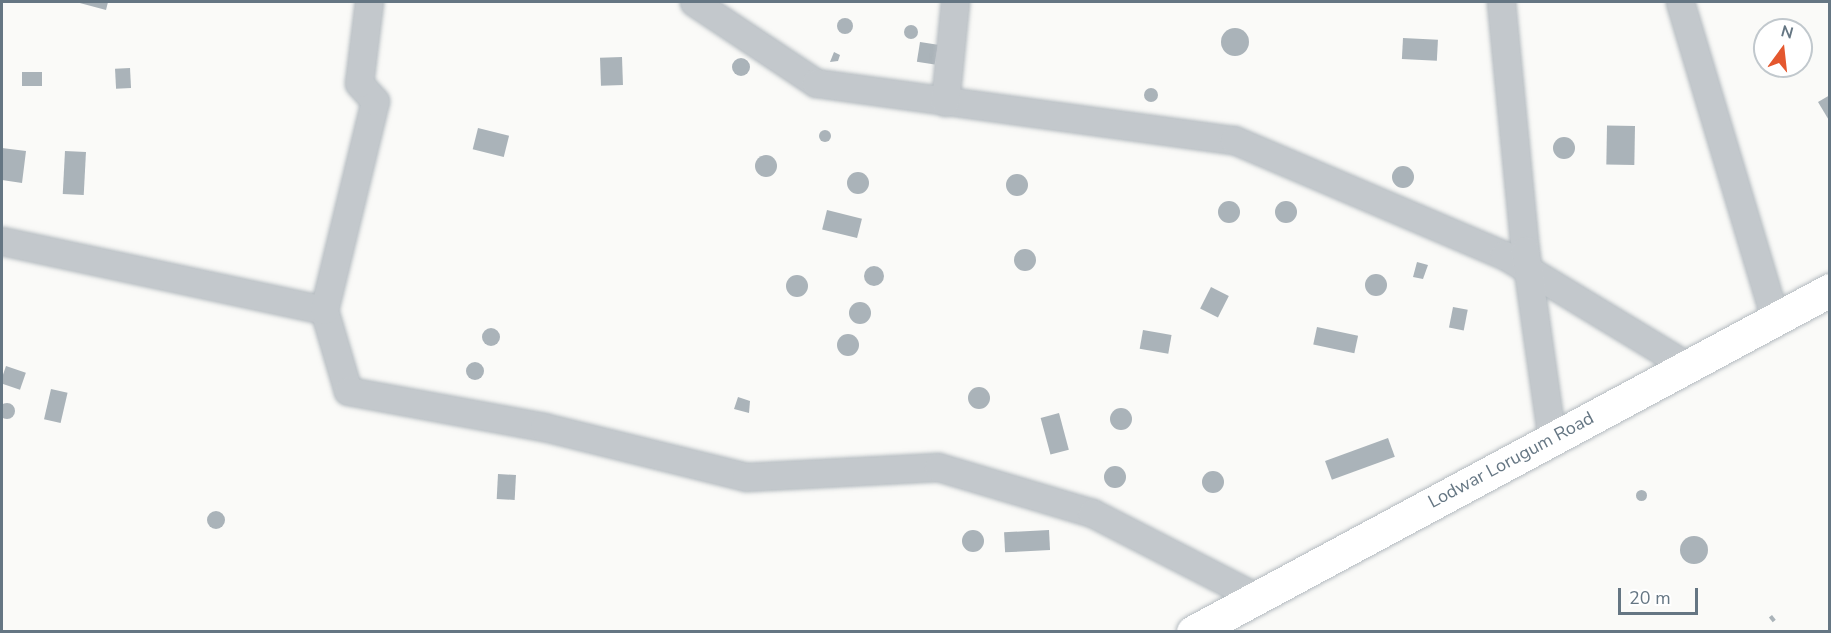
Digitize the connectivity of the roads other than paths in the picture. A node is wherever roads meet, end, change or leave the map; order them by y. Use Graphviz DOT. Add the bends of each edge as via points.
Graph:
graph roads {
  1 [pos="369,2"];
  2 [pos="694,2"];
  3 [pos="955,2"];
  4 [pos="1501,2"];
  5 [pos="1680,2"];
  6 [pos="945,102"];
  7 [pos="2,241"];
  8 [pos="1528,270"];
  9 [pos="1830,290"];
  10 [pos="324,310"];
  11 [pos="1775,319"];
  12 [pos="1687,366"];
  13 [pos="1552,439"];
  14 [pos="1256,597"];
  15 [pos="1193,632"];
  1 -- 10 [label="street" via="359,83 375,101"];
  2 -- 6 [label="street" via="816,83"];
  3 -- 6 [label="street"];
  4 -- 8 [label="street"];
  5 -- 11 [label="street"];
  6 -- 8 [label="street" via="1234,140 1504,255"];
  7 -- 10 [label="street"];
  8 -- 12 [label="street"];
  8 -- 13 [label="street"];
  9 -- 11 [label="main road, Lodwar Lorugum Road"];
  10 -- 14 [label="street" via="348,391 544,427 746,477 938,467 1092,513"];
  11 -- 12 [label="main road, Lodwar Lorugum Road"];
  12 -- 13 [label="main road, Lodwar Lorugum Road"];
  13 -- 14 [label="main road, Lodwar Lorugum Road"];
  14 -- 15 [label="main road, Lodwar Lorugum Road"];
}
